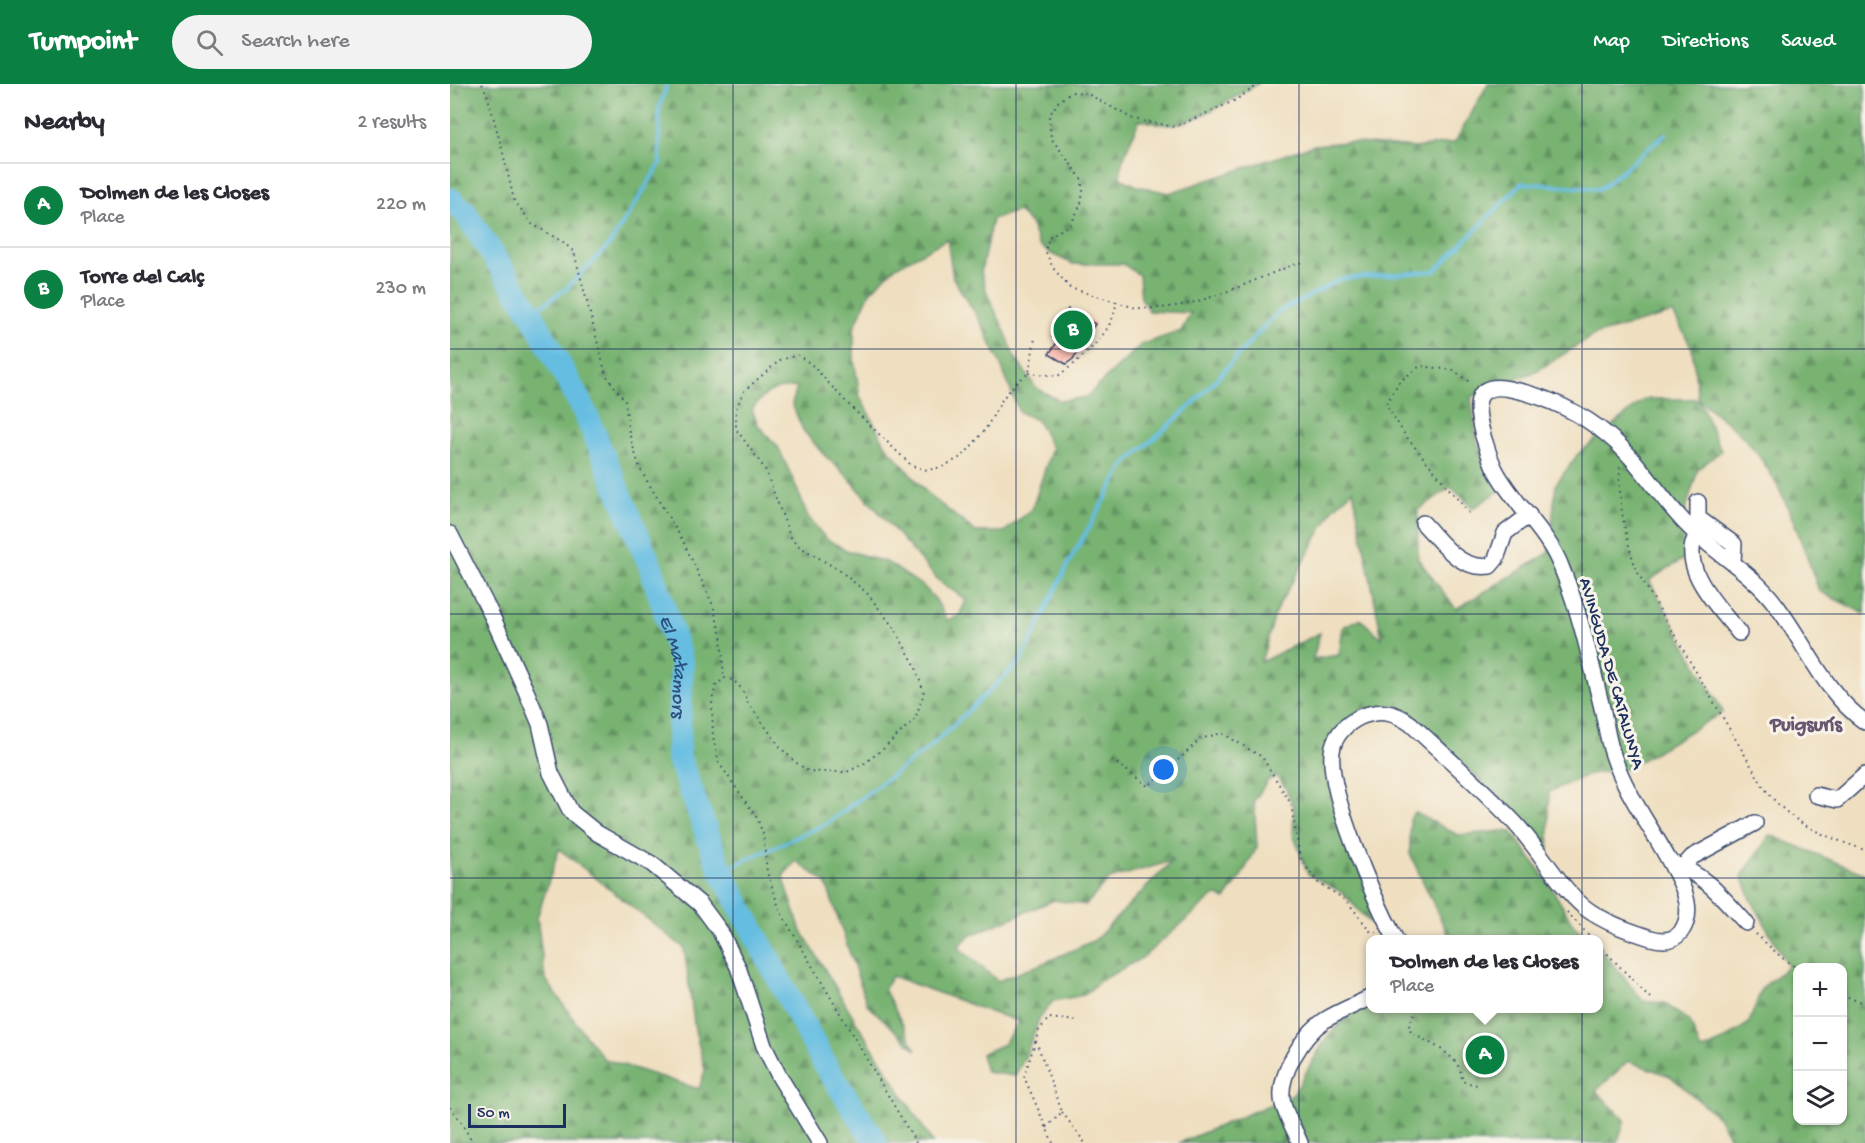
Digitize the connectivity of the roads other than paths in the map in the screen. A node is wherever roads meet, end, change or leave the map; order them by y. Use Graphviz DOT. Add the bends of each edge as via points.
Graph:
graph roads {
  1 [pos="1698,502"];
  2 [pos="1528,515"];
  3 [pos="1423,523"];
  4 [pos="450,534"];
  5 [pos="1697,534"];
  6 [pos="1733,562"];
  7 [pos="1739,633"];
  8 [pos="1865,722"];
  9 [pos="1865,775"];
  10 [pos="1816,795"];
  11 [pos="1755,823"];
  12 [pos="1676,864"];
  13 [pos="1746,923"];
  14 [pos="1394,935"];
  15 [pos="1366,999"];
  16 [pos="820,1143"];
  17 [pos="1300,1143"];
  1 -- 6 [label="street" via="1698,518 1734,544"];
  2 -- 3 [label="street" via="1505,533 1490,566 1478,568 1461,561"];
  2 -- 5 [label="street, AVINGUDA DE CATALUNYA" via="1491,461 1477,408 1484,392 1497,388 1555,404 1593,424 1623,449"];
  2 -- 12 [label="street, AVINGUDA DE CATALUNYA" via="1557,555 1575,605 1618,769 1632,798"];
  4 -- 16 [label="street" via="526,691 540,724 551,773 571,812 597,833 652,864 700,904 720,931 738,967 769,1056"];
  5 -- 6 [label="street"];
  5 -- 7 [label="street" via="1692,543 1693,568"];
  6 -- 8 [label="street" via="1775,603 1832,691"];
  9 -- 10 [label="street" via="1837,800"];
  11 -- 12 [label="street"];
  12 -- 13 [label="street" via="1699,875"];
  12 -- 14 [label="street, AVINGUDA DE CATALUNYA" via="1688,916 1672,940 1658,940 1599,917 1565,887 1500,808 1411,724 1376,712 1345,727 1333,747 1331,764 1350,833"];
  15 -- 17 [label="street" via="1319,1025 1305,1039 1286,1073 1282,1094"];
}
